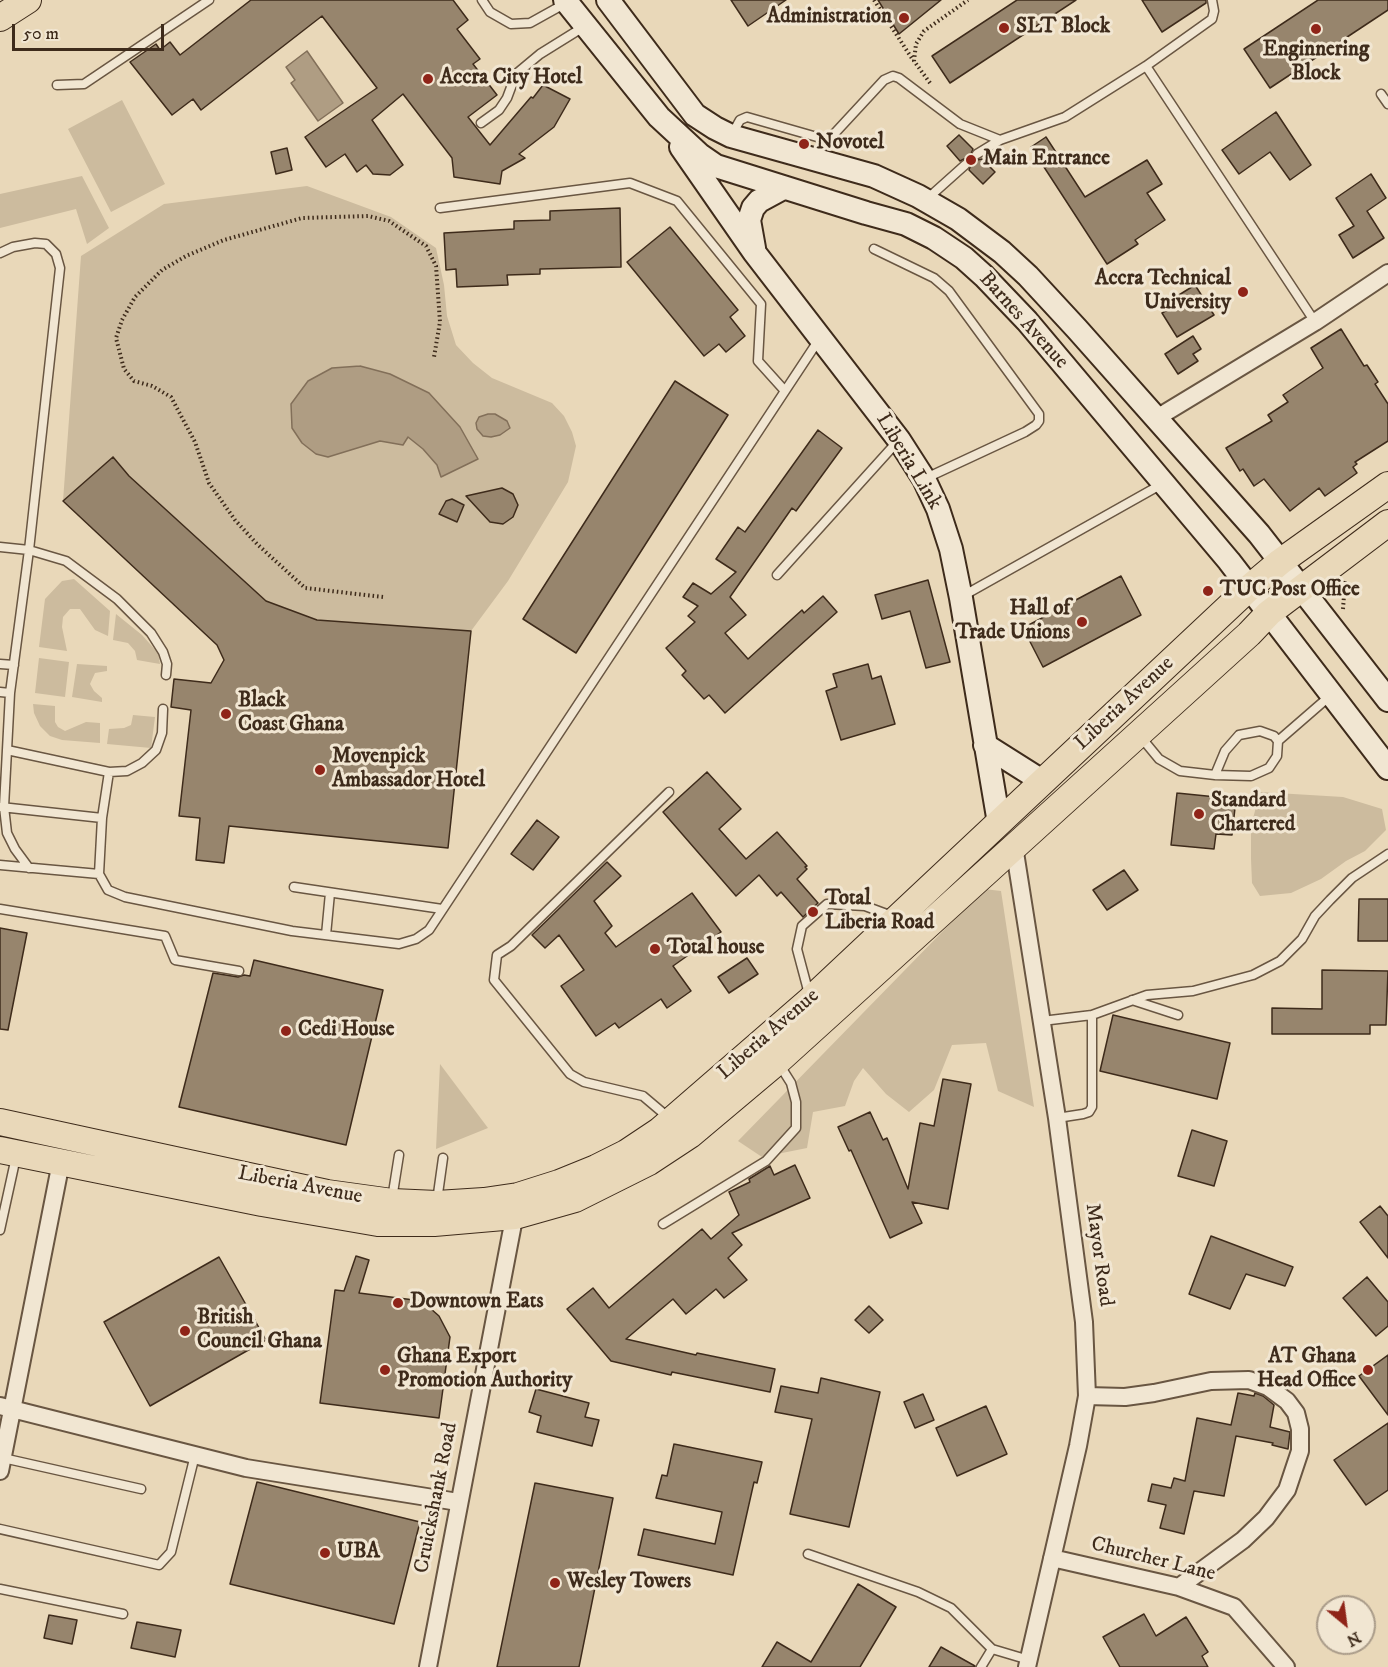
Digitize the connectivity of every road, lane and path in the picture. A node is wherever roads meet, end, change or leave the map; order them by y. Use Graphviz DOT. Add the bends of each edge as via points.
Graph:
graph roads {
  1 [pos="28,0"];
  2 [pos="209,0"];
  3 [pos="482,0"];
  4 [pos="608,0"];
  5 [pos="874,0"];
  6 [pos="968,0"];
  7 [pos="1212,0"];
  8 [pos="566,2"];
  9 [pos="0,18"];
  10 [pos="586,26"];
  11 [pos="914,61"];
  12 [pos="1146,66"];
  13 [pos="57,85"];
  14 [pos="933,88"];
  15 [pos="1381,94"];
  16 [pos="1388,104"];
  17 [pos="659,117"];
  18 [pos="482,123"];
  19 [pos="732,135"];
  20 [pos="1000,140"];
  21 [pos="977,154"];
  22 [pos="965,165"];
  23 [pos="783,188"];
  24 [pos="926,200"];
  25 [pos="440,208"];
  26 [pos="874,249"];
  27 [pos="754,252"];
  28 [pos="0,253"];
  29 [pos="1388,273"];
  30 [pos="1315,322"];
  31 [pos="821,337"];
  32 [pos="434,357"];
  33 [pos="785,391"];
  34 [pos="1155,419"];
  35 [pos="899,440"];
  36 [pos="924,479"];
  37 [pos="1164,483"];
  38 [pos="1388,485"];
  39 [pos="1388,523"];
  40 [pos="0,547"];
  41 [pos="29,550"];
  42 [pos="1280,562"];
  43 [pos="1335,562"];
  44 [pos="777,575"];
  45 [pos="1249,588"];
  46 [pos="1301,588"];
  47 [pos="383,597"];
  48 [pos="961,598"];
  49 [pos="1269,613"];
  50 [pos="1330,624"];
  51 [pos="0,664"];
  52 [pos="14,665"];
  53 [pos="166,675"];
  54 [pos="0,692"];
  55 [pos="10,693"];
  56 [pos="1331,694"];
  57 [pos="1388,700"];
  58 [pos="163,709"];
  59 [pos="1138,733"];
  60 [pos="1278,741"];
  61 [pos="985,745"];
  62 [pos="7,750"];
  63 [pos="1388,768"];
  64 [pos="109,772"];
  65 [pos="1215,775"];
  66 [pos="1042,781"];
  67 [pos="669,792"];
  68 [pos="2,807"];
  69 [pos="102,818"];
  70 [pos="999,823"];
  71 [pos="1014,846"];
  72 [pos="1388,854"];
  73 [pos="0,865"];
  74 [pos="28,868"];
  75 [pos="99,874"];
  76 [pos="294,887"];
  77 [pos="330,893"];
  78 [pos="0,909"];
  79 [pos="442,909"];
  80 [pos="898,919"];
  81 [pos="326,935"];
  82 [pos="239,971"];
  83 [pos="1131,999"];
  84 [pos="810,1000"];
  85 [pos="1092,1015"];
  86 [pos="1179,1015"];
  87 [pos="1042,1021"];
  88 [pos="778,1061"];
  89 [pos="1056,1118"];
  90 [pos="672,1120"];
  91 [pos="0,1122"];
  92 [pos="8,1152"];
  93 [pos="399,1155"];
  94 [pos="443,1158"];
  95 [pos="61,1162"];
  96 [pos="392,1203"];
  97 [pos="437,1204"];
  98 [pos="516,1206"];
  99 [pos="663,1224"];
  100 [pos="0,1230"];
  101 [pos="1087,1396"];
  102 [pos="6,1407"];
  103 [pos="195,1455"];
  104 [pos="1,1465"];
  105 [pos="141,1489"];
  106 [pos="459,1502"];
  107 [pos="0,1529"];
  108 [pos="808,1554"];
  109 [pos="1052,1558"];
  110 [pos="1179,1587"];
  111 [pos="0,1589"];
  112 [pos="123,1614"];
  113 [pos="992,1649"];
  114 [pos="1028,1664"];
  115 [pos="428,1667"];
  116 [pos="981,1667"];
  117 [pos="1286,1667"];
  1 -- 9 [label="main road"];
  2 -- 13 [label="lane" via="84,84"];
  3 -- 8 [label="lane" via="490,12 512,24 530,23"];
  4 -- 19 [label="main road, Barnes Avenue" via="695,115"];
  5 -- 11 [label="path"];
  6 -- 11 [label="path" via="924,31 916,44"];
  7 -- 12 [label="lane" via="1212,19"];
  8 -- 10 [label="main road, Barnes Avenue"];
  10 -- 17 [label="main road, Barnes Avenue"];
  10 -- 18 [label="lane" via="516,74 499,110"];
  11 -- 14 [label="path"];
  12 -- 20 [label="lane" via="1065,117"];
  12 -- 30 [label="lane"];
  15 -- 16 [label="lane"];
  17 -- 23 [label="main road, Barnes Avenue" via="716,166"];
  17 -- 27 [label="main road, Liberia Link"];
  19 -- 20 [label="lane" via="740,120 747,117 824,139 834,134 884,80 893,76 960,123"];
  19 -- 24 [label="main road, Barnes Avenue" via="874,176"];
  20 -- 21 [label="lane"];
  22 -- 24 [label="lane"];
  23 -- 27 [label="main road, Liberia Link" via="753,208 749,220"];
  23 -- 37 [label="main road, Barnes Avenue" via="906,224 964,258 1027,321"];
  24 -- 34 [label="main road, Barnes Avenue" via="958,219 1028,276"];
  25 -- 33 [label="lane" via="630,183 677,201 761,304 758,362"];
  26 -- 36 [label="lane" via="934,278 949,291 1039,414 1036,425 1025,432"];
  27 -- 31 [label="main road, Liberia Link"];
  28 -- 41 [label="lane" via="13,247 46,244 56,254 60,268"];
  29 -- 30 [label="street"];
  30 -- 34 [label="street"];
  31 -- 33 [label="lane"];
  31 -- 35 [label="main road, Liberia Link"];
  32 -- 47 [label="path" via="440,322 436,266 426,246 389,221 368,216 302,218 224,240 186,256 162,270 135,297 116,338 124,369 134,381 171,397 195,442 209,483 257,544 305,588"];
  33 -- 79 [label="lane"];
  34 -- 42 [label="main road, Barnes Avenue"];
  35 -- 36 [label="main road, Liberia Link"];
  35 -- 44 [label="lane"];
  36 -- 48 [label="main road, Liberia Link" via="939,509"];
  37 -- 45 [label="main road, Barnes Avenue"];
  37 -- 48 [label="lane"];
  38 -- 42 [label="main road, Liberia Avenue"];
  39 -- 43 [label="main road, Liberia Avenue"];
  40 -- 41 [label="lane"];
  41 -- 52 [label="lane"];
  41 -- 53 [label="lane" via="66,561 117,599 151,633 165,658"];
  42 -- 45 [label="main road, Liberia Avenue"];
  42 -- 46 [label="main road, Barnes Avenue"];
  43 -- 46 [label="main road, Liberia Avenue"];
  43 -- 50 [label="path" via="1346,584 1342,610"];
  45 -- 49 [label="main road, Barnes Avenue"];
  45 -- 66 [label="main road, Liberia Avenue"];
  46 -- 49 [label="main road, Liberia Avenue"];
  46 -- 50 [label="main road, Barnes Avenue"];
  48 -- 61 [label="main road, Liberia Link"];
  49 -- 56 [label="main road, Barnes Avenue"];
  49 -- 59 [label="main road, Liberia Avenue"];
  50 -- 57 [label="main road, Barnes Avenue"];
  51 -- 52 [label="lane"];
  52 -- 55 [label="lane"];
  54 -- 55 [label="lane"];
  55 -- 62 [label="lane"];
  56 -- 60 [label="lane"];
  56 -- 63 [label="main road, Barnes Avenue"];
  58 -- 64 [label="lane" via="162,733 156,750 127,771"];
  59 -- 65 [label="lane" via="1159,759 1180,771"];
  59 -- 71 [label="main road, Liberia Avenue"];
  60 -- 65 [label="lane" via="1277,756 1269,768 1251,776"];
  60 -- 65 [label="lane" via="1260,731 1239,735 1225,751"];
  61 -- 66 [label="main road"];
  61 -- 70 [label="main road, Liberia Link"];
  62 -- 64 [label="lane"];
  62 -- 68 [label="lane"];
  64 -- 69 [label="lane"];
  66 -- 70 [label="main road, Liberia Avenue"];
  67 -- 90 [label="lane" via="511,946 497,955 494,980 570,1074 584,1082 643,1096"];
  68 -- 69 [label="lane"];
  68 -- 74 [label="lane" via="7,833"];
  69 -- 75 [label="lane"];
  70 -- 80 [label="main road, Liberia Avenue"];
  71 -- 87 [label="street, Mayor Road"];
  71 -- 88 [label="main road, Liberia Avenue"];
  72 -- 83 [label="lane" via="1352,878 1315,916 1302,939 1280,961 1227,983"];
  73 -- 74 [label="lane"];
  74 -- 75 [label="lane"];
  75 -- 81 [label="lane" via="108,890 125,897"];
  76 -- 77 [label="lane"];
  77 -- 79 [label="lane"];
  77 -- 81 [label="lane"];
  78 -- 82 [label="lane" via="165,936 175,960"];
  79 -- 81 [label="lane" via="429,930 399,944"];
  80 -- 84 [label="main road, Liberia Avenue"];
  80 -- 84 [label="lane" via="866,906 827,904 802,926 797,949"];
  83 -- 85 [label="lane"];
  83 -- 86 [label="lane"];
  84 -- 90 [label="main road, Liberia Avenue"];
  85 -- 87 [label="lane"];
  85 -- 89 [label="lane" via="1092,1107 1083,1114"];
  87 -- 89 [label="street, Mayor Road"];
  88 -- 98 [label="main road, Liberia Avenue" via="690,1135 649,1162 575,1199"];
  88 -- 99 [label="lane" via="791,1083 796,1128 766,1161"];
  89 -- 101 [label="street, Mayor Road" via="1084,1322"];
  90 -- 98 [label="main road, Liberia Avenue" via="626,1153"];
  91 -- 96 [label="main road, Liberia Avenue" via="327,1193"];
  92 -- 95 [label="main road, Liberia Avenue"];
  92 -- 100 [label="lane"];
  93 -- 96 [label="lane"];
  94 -- 97 [label="lane"];
  95 -- 98 [label="main road, Liberia Avenue" via="378,1223 434,1223"];
  95 -- 102 [label="street"];
  96 -- 97 [label="main road, Liberia Avenue"];
  97 -- 98 [label="main road, Liberia Avenue" via="484,1201"];
  98 -- 106 [label="street, Cruickshank Road"];
  101 -- 109 [label="street, Mayor Road"];
  101 -- 110 [label="street" via="1125,1397 1211,1381 1249,1380 1268,1387 1296,1413 1300,1451 1287,1490 1243,1540"];
  102 -- 103 [label="street"];
  102 -- 104 [label="street"];
  103 -- 106 [label="street" via="246,1468"];
  103 -- 107 [label="lane" via="171,1551 159,1565"];
  104 -- 105 [label="lane"];
  106 -- 115 [label="street, Cruickshank Road"];
  108 -- 113 [label="lane" via="918,1592 951,1608"];
  109 -- 110 [label="street, Churcher Lane"];
  109 -- 114 [label="street, Mayor Road"];
  110 -- 117 [label="street, Churcher Lane" via="1234,1607"];
  111 -- 112 [label="lane"];
  113 -- 114 [label="lane"];
  113 -- 116 [label="lane"];
}
